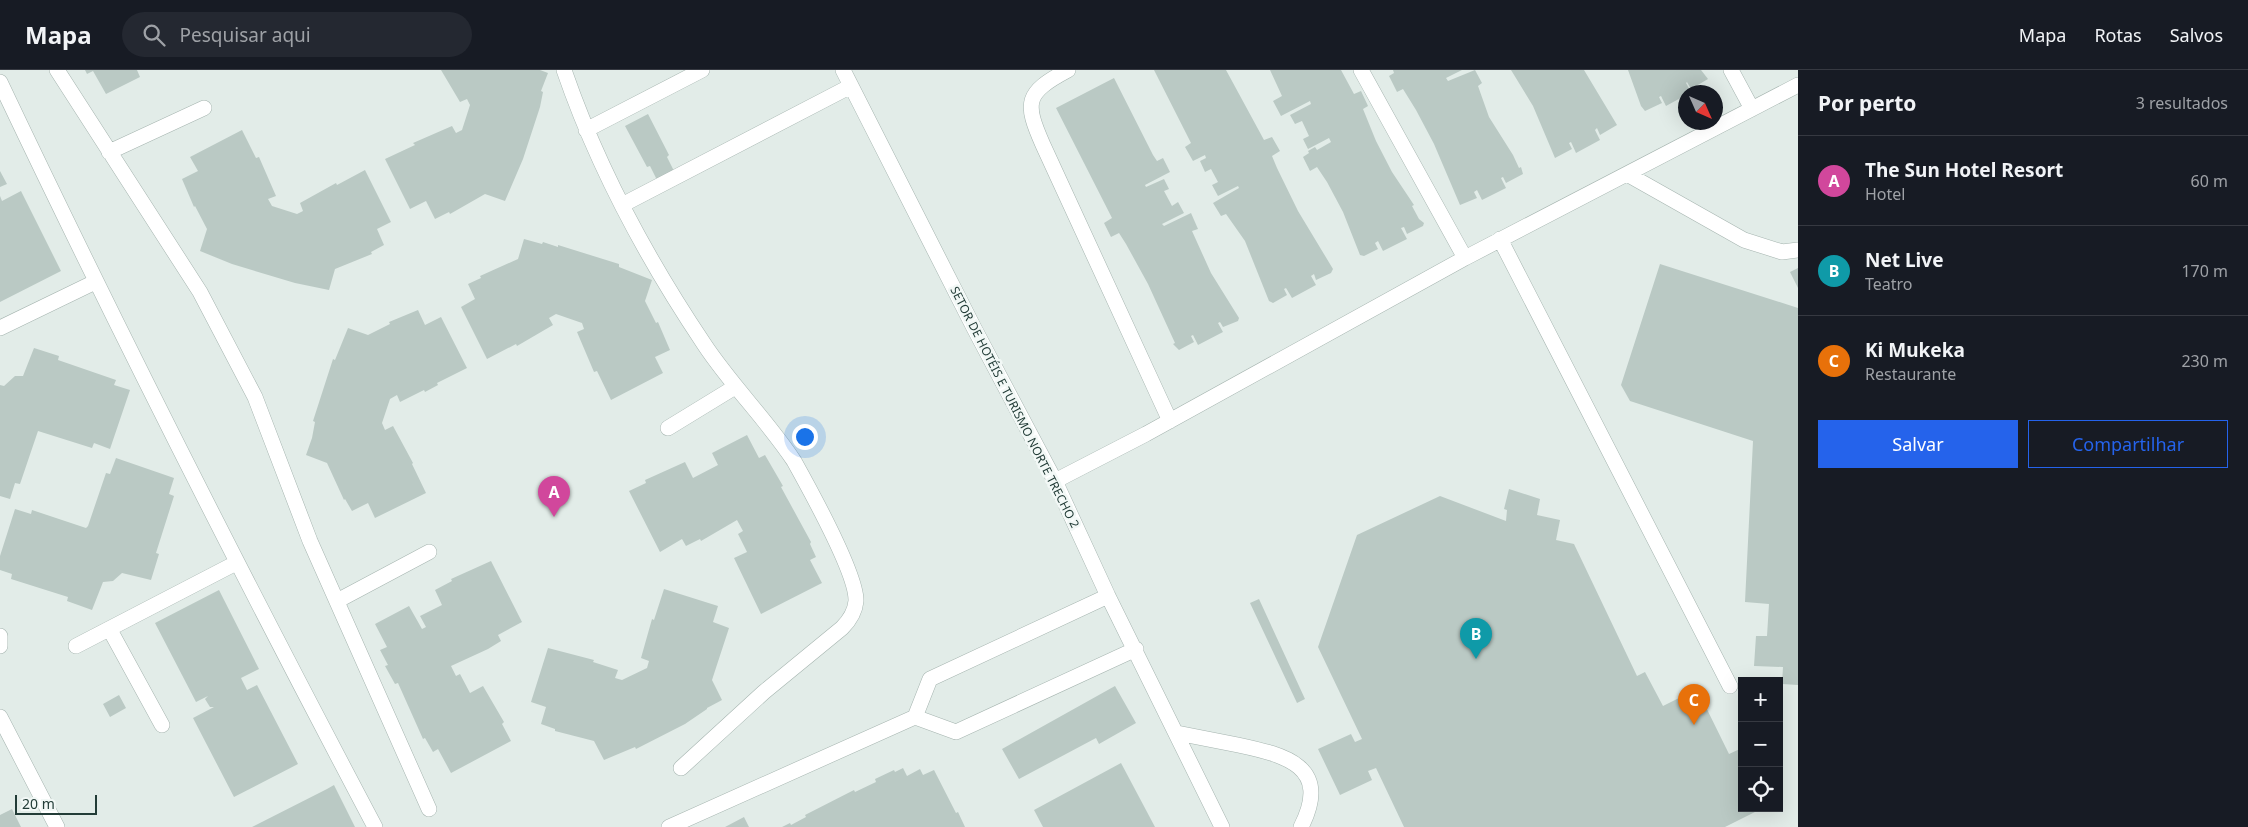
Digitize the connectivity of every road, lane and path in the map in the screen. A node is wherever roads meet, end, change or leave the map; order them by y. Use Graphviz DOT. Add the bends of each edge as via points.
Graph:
graph roads {
  1 [pos="56,70"];
  2 [pos="564,70"];
  3 [pos="702,70"];
  4 [pos="843,70"];
  5 [pos="1068,70"];
  6 [pos="1361,70"];
  7 [pos="1731,70"];
  8 [pos="0,82"];
  9 [pos="1798,85"];
  10 [pos="851,86"];
  11 [pos="204,108"];
  12 [pos="1752,109"];
  13 [pos="586,130"];
  14 [pos="109,152"];
  15 [pos="1628,174"];
  16 [pos="622,205"];
  17 [pos="1500,240"];
  18 [pos="1798,250"];
  19 [pos="1464,258"];
  20 [pos="95,282"];
  21 [pos="0,328"];
  22 [pos="735,387"];
  23 [pos="1170,421"];
  24 [pos="668,428"];
  25 [pos="1055,481"];
  26 [pos="429,552"];
  27 [pos="236,563"];
  28 [pos="1108,596"];
  29 [pos="337,601"];
  30 [pos="110,630"];
  31 [pos="0,636"];
  32 [pos="0,646"];
  33 [pos="76,646"];
  34 [pos="1136,649"];
  35 [pos="1730,686"];
  36 [pos="0,716"];
  37 [pos="915,717"];
  38 [pos="162,725"];
  39 [pos="1177,733"];
  40 [pos="681,768"];
  41 [pos="428,810"];
  42 [pos="56,827"];
  43 [pos="375,827"];
  44 [pos="669,827"];
  45 [pos="1222,827"];
  46 [pos="1301,827"];
  1 -- 14 [label="lane"];
  2 -- 13 [label="lane"];
  3 -- 13 [label="lane"];
  4 -- 10 [label="lane, SETOR DE HOTÉIS E TURISMO NORTE TRECHO 2"];
  5 -- 23 [label="lane" via="1040,88 1031,100 1031,114"];
  6 -- 19 [label="lane"];
  7 -- 12 [label="lane"];
  8 -- 20 [label="lane"];
  9 -- 12 [label="lane"];
  10 -- 16 [label="lane"];
  10 -- 25 [label="lane, SETOR DE HOTÉIS E TURISMO NORTE TRECHO 2"];
  11 -- 14 [label="lane"];
  12 -- 15 [label="lane"];
  13 -- 16 [label="lane"];
  14 -- 29 [label="lane" via="200,292 255,397 310,541"];
  15 -- 17 [label="lane"];
  15 -- 18 [label="lane" via="1744,240 1782,252"];
  16 -- 22 [label="lane" via="703,343"];
  17 -- 19 [label="lane"];
  17 -- 35 [label="lane"];
  19 -- 23 [label="lane"];
  20 -- 21 [label="lane"];
  20 -- 27 [label="lane"];
  22 -- 24 [label="lane"];
  22 -- 40 [label="lane" via="783,444 798,468 848,570 856,600 852,615 842,628 764,692"];
  23 -- 25 [label="lane"];
  25 -- 28 [label="lane, SETOR DE HOTÉIS E TURISMO NORTE TRECHO 2"];
  26 -- 29 [label="lane"];
  27 -- 30 [label="lane"];
  27 -- 43 [label="lane"];
  28 -- 34 [label="lane, SETOR DE HOTÉIS E TURISMO NORTE TRECHO 2"];
  28 -- 37 [label="lane" via="930,679"];
  29 -- 41 [label="lane"];
  30 -- 33 [label="lane"];
  30 -- 38 [label="lane"];
  31 -- 32 [label="lane"];
  34 -- 37 [label="lane" via="956,732"];
  34 -- 39 [label="lane, SETOR DE HOTÉIS E TURISMO NORTE TRECHO 2"];
  36 -- 42 [label="lane"];
  37 -- 44 [label="lane"];
  39 -- 45 [label="lane, SETOR DE HOTÉIS E TURISMO NORTE TRECHO 2"];
  39 -- 46 [label="lane" via="1276,753 1297,764 1309,781 1310,789 1306,818"];
}
